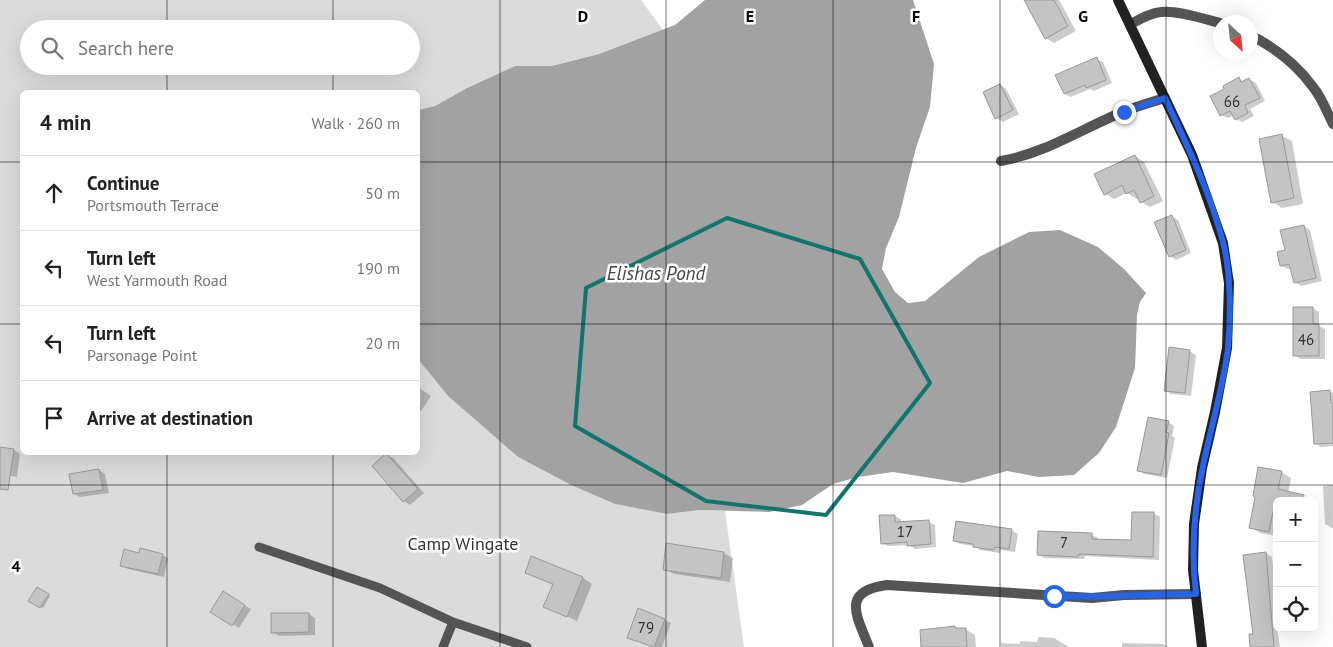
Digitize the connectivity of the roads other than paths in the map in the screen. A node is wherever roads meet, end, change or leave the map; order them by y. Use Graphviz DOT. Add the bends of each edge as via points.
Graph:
graph roads {
  1 [pos="1118,0"];
  2 [pos="1213,21"];
  3 [pos="1130,24"];
  4 [pos="1258,40"];
  5 [pos="1165,98"];
  6 [pos="1333,124"];
  7 [pos="1001,161"];
  8 [pos="259,547"];
  9 [pos="1196,594"];
  10 [pos="453,622"];
  11 [pos="443,647"];
  12 [pos="527,647"];
  13 [pos="869,647"];
  14 [pos="1202,647"];
  1 -- 3 [label="main road"];
  2 -- 3 [label="street" via="1161,12"];
  3 -- 5 [label="main road"];
  4 -- 6 [label="street" via="1304,76 1318,94"];
  5 -- 7 [label="street" via="1124,112 1033,153"];
  5 -- 9 [label="main road" via="1192,155 1210,204 1223,244 1229,283 1228,348 1202,468 1194,524"];
  8 -- 10 [label="lane" via="380,588"];
  9 -- 13 [label="street" via="1092,598 887,585 873,587 861,592 855,605"];
  9 -- 14 [label="main road"];
  10 -- 11 [label="lane"];
  10 -- 12 [label="lane"];
}
